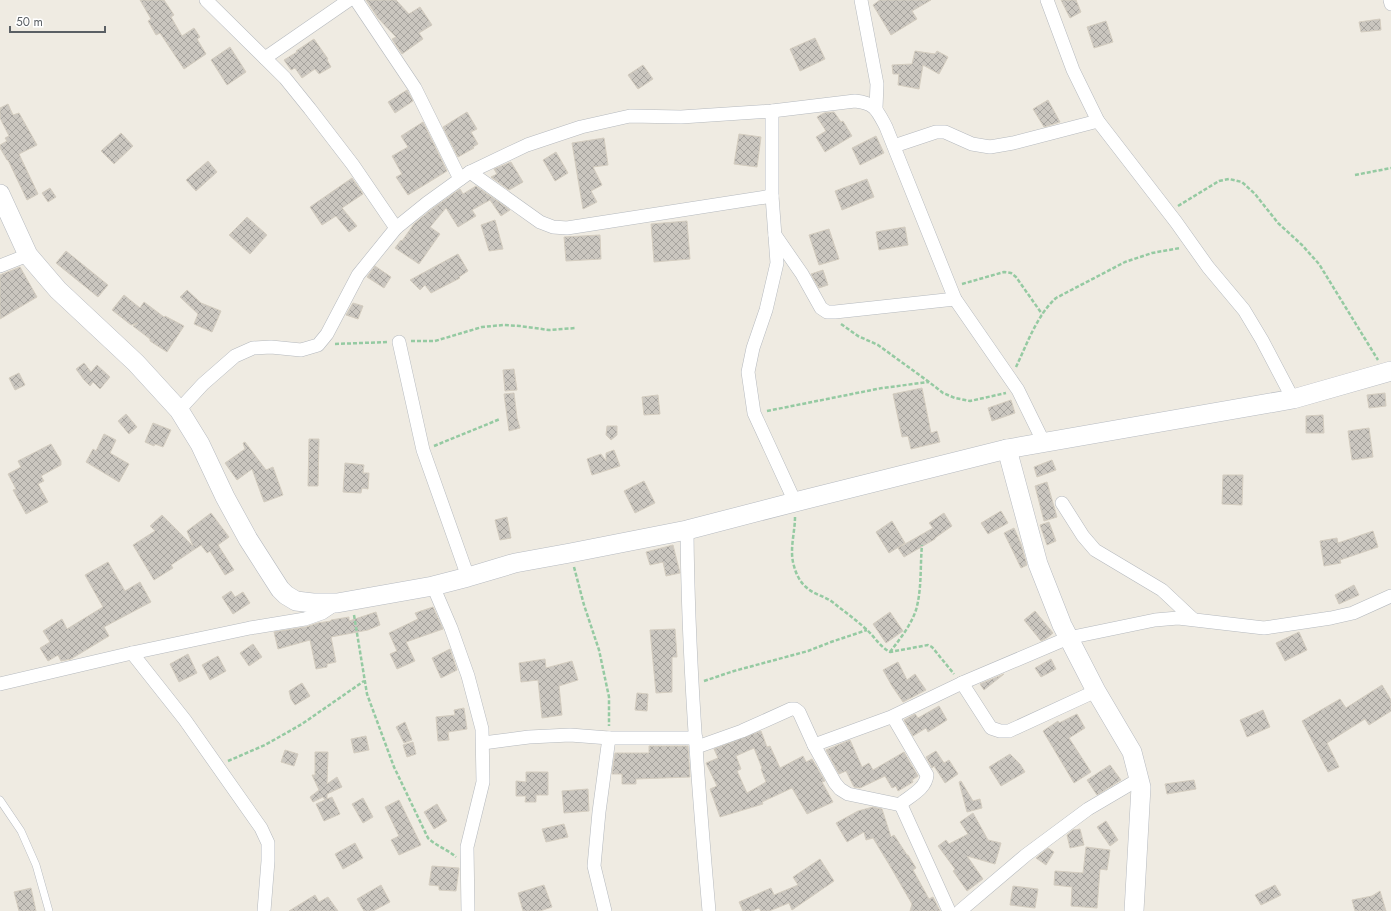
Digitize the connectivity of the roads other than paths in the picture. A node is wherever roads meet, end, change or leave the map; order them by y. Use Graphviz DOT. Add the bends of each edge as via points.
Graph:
graph roads {
  1 [pos="206,0"];
  2 [pos="349,0"];
  3 [pos="356,0"];
  4 [pos="862,0"];
  5 [pos="1047,0"];
  6 [pos="1390,0"];
  7 [pos="1391,4"];
  8 [pos="264,58"];
  9 [pos="876,108"];
  10 [pos="772,111"];
  11 [pos="1098,121"];
  12 [pos="894,146"];
  13 [pos="465,176"];
  14 [pos="0,194"];
  15 [pos="772,196"];
  16 [pos="396,228"];
  17 [pos="775,235"];
  18 [pos="28,255"];
  19 [pos="0,266"];
  20 [pos="952,293"];
  21 [pos="399,342"];
  22 [pos="1388,372"];
  23 [pos="1293,399"];
  24 [pos="179,410"];
  25 [pos="1044,443"];
  26 [pos="1007,449"];
  27 [pos="795,502"];
  28 [pos="1062,503"];
  29 [pos="687,530"];
  30 [pos="468,577"];
  31 [pos="433,586"];
  32 [pos="1391,596"];
  33 [pos="343,602"];
  34 [pos="1193,619"];
  35 [pos="1068,638"];
  36 [pos="132,653"];
  37 [pos="0,684"];
  38 [pos="962,684"];
  39 [pos="1096,691"];
  40 [pos="893,717"];
  41 [pos="609,738"];
  42 [pos="483,743"];
  43 [pos="696,743"];
  44 [pos="814,745"];
  45 [pos="1139,779"];
  46 [pos="0,800"];
  47 [pos="901,805"];
  48 [pos="49,911"];
  49 [pos="264,911"];
  50 [pos="468,911"];
  51 [pos="605,911"];
  52 [pos="709,911"];
  53 [pos="949,911"];
  54 [pos="960,911"];
  55 [pos="1134,911"];
  1 -- 8 [label="street"];
  2 -- 8 [label="street"];
  3 -- 13 [label="street" via="415,88"];
  4 -- 9 [label="street" via="877,84"];
  5 -- 11 [label="street" via="1073,70"];
  6 -- 7 [label="street"];
  8 -- 16 [label="street" via="285,78 310,109"];
  9 -- 10 [label="street" via="866,102 855,101"];
  9 -- 12 [label="street"];
  10 -- 13 [label="street" via="681,117 630,116 581,127 534,143"];
  10 -- 15 [label="street"];
  11 -- 12 [label="street" via="990,147 972,144 945,132 936,132"];
  11 -- 23 [label="street" via="1223,287 1244,310"];
  12 -- 20 [label="street"];
  13 -- 15 [label="street" via="552,228 567,228"];
  13 -- 16 [label="street" via="427,202"];
  14 -- 18 [label="street"];
  15 -- 17 [label="street"];
  16 -- 24 [label="street" via="358,275 327,334 318,345 301,350 253,348 235,356 203,384"];
  17 -- 20 [label="street" via="802,274 821,308 827,312"];
  17 -- 27 [label="street" via="777,263 748,372 754,413"];
  18 -- 19 [label="street"];
  18 -- 24 [label="street" via="58,290 136,363"];
  20 -- 25 [label="street" via="1011,378"];
  21 -- 30 [label="street" via="423,450"];
  22 -- 23 [label="street"];
  23 -- 25 [label="street"];
  24 -- 33 [label="street" via="200,444 248,539 280,589 296,601 313,604"];
  25 -- 26 [label="street"];
  26 -- 27 [label="street"];
  26 -- 35 [label="street" via="1038,564"];
  27 -- 29 [label="street"];
  28 -- 34 [label="street" via="1095,550 1162,590"];
  29 -- 30 [label="street" via="515,563"];
  29 -- 43 [label="street"];
  30 -- 31 [label="street"];
  31 -- 33 [label="street"];
  31 -- 42 [label="street" via="468,676 482,729"];
  32 -- 34 [label="street" via="1353,613 1264,628"];
  33 -- 36 [label="street" via="304,619"];
  34 -- 35 [label="street" via="1155,620"];
  35 -- 38 [label="street"];
  35 -- 39 [label="street"];
  36 -- 37 [label="street"];
  36 -- 49 [label="street" via="185,720 261,828 268,843"];
  38 -- 39 [label="street" via="991,728 1000,731 1009,731"];
  38 -- 40 [label="street"];
  39 -- 45 [label="street" via="1132,752"];
  40 -- 44 [label="street"];
  40 -- 47 [label="street" via="927,776 924,785"];
  41 -- 42 [label="street" via="570,735"];
  41 -- 43 [label="street"];
  41 -- 51 [label="street" via="594,866"];
  42 -- 50 [label="street" via="483,782 467,847"];
  43 -- 44 [label="street" via="742,731 794,709 799,712"];
  43 -- 52 [label="street"];
  44 -- 47 [label="street" via="840,789 848,794"];
  45 -- 54 [label="street" via="1088,809"];
  45 -- 55 [label="street" via="1140,816"];
  46 -- 48 [label="lane" via="21,831 36,865"];
  47 -- 53 [label="street"];
}
